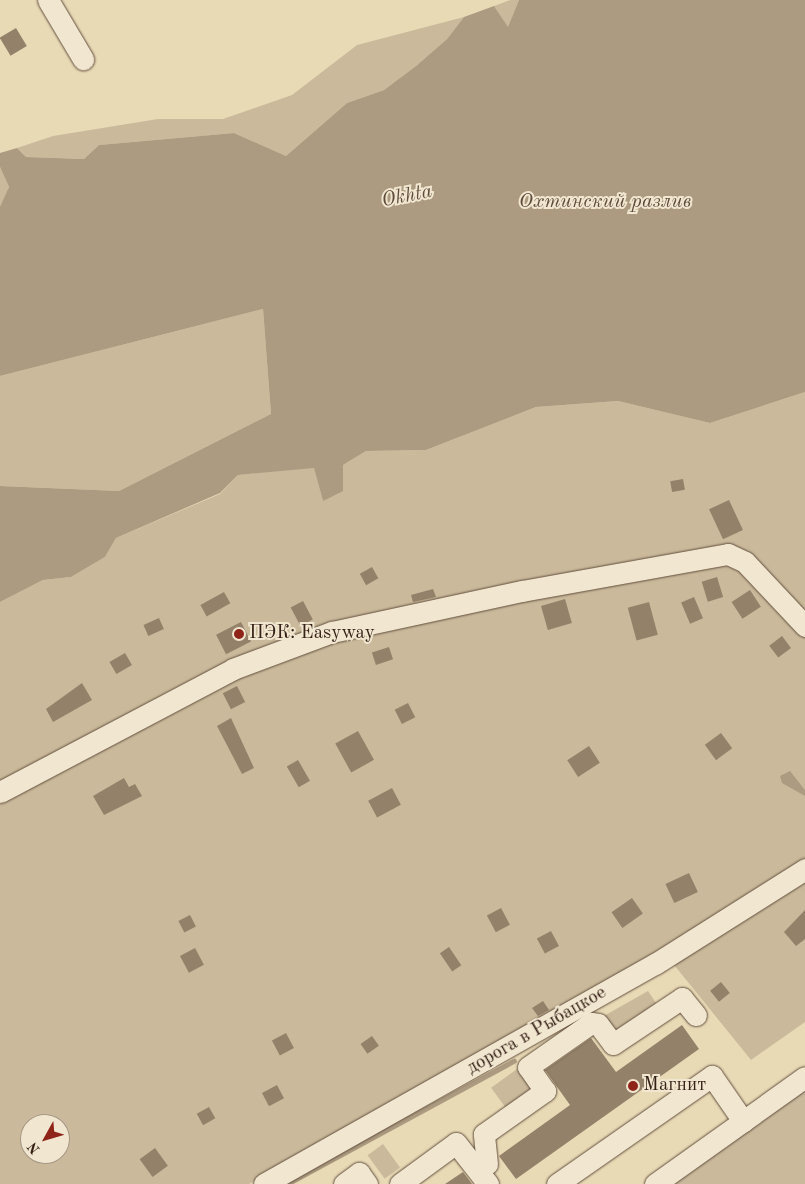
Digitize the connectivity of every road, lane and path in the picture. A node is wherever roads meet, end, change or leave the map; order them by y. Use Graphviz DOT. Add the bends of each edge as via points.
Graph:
graph roads {
  1 [pos="48,0"];
  2 [pos="83,59"];
  3 [pos="805,626"];
  4 [pos="0,792"];
  5 [pos="805,868"];
  6 [pos="696,1015"];
  7 [pos="805,1077"];
  8 [pos="743,1121"];
  9 [pos="487,1174"];
  10 [pos="264,1184"];
  11 [pos="344,1184"];
  12 [pos="367,1184"];
  13 [pos="400,1184"];
  14 [pos="557,1184"];
  15 [pos="655,1184"];
  1 -- 2 [label="street"];
  3 -- 4 [label="street" via="745,562 728,554 702,555 522,591 332,632 233,669"];
  5 -- 10 [label="street, дорога в Рыбацкое" via="655,964"];
  6 -- 9 [label="street" via="682,998 613,1044 598,1024 591,1023 528,1066 545,1091 484,1134"];
  7 -- 8 [label="street"];
  8 -- 14 [label="street" via="712,1076"];
  8 -- 15 [label="street"];
  9 -- 13 [label="street" via="456,1143"];
  11 -- 12 [label="street" via="359,1173"];
}
